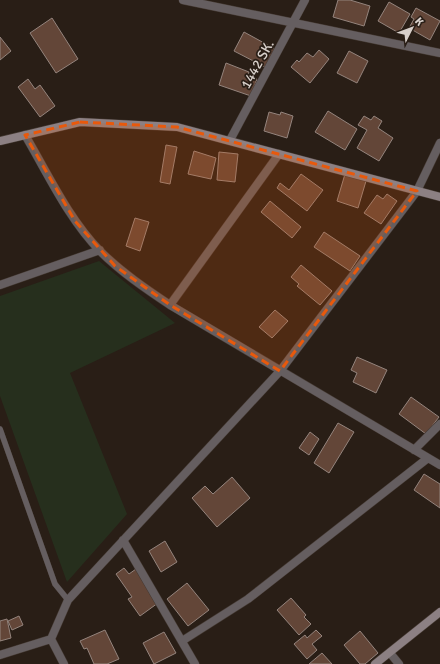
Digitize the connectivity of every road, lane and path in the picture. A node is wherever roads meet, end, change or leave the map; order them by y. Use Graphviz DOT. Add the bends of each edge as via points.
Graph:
graph roads {
  1 [pos="182,0"];
  2 [pos="305,0"];
  3 [pos="294,22"];
  4 [pos="440,53"];
  5 [pos="26,135"];
  6 [pos="230,140"];
  7 [pos="0,141"];
  8 [pos="440,143"];
  9 [pos="279,154"];
  10 [pos="417,191"];
  11 [pos="440,197"];
  12 [pos="100,250"];
  13 [pos="0,285"];
  14 [pos="170,306"];
  15 [pos="280,371"];
  16 [pos="440,424"];
  17 [pos="0,429"];
  18 [pos="414,450"];
  19 [pos="428,458"];
  20 [pos="440,465"];
  21 [pos="123,540"];
  22 [pos="68,600"];
  23 [pos="440,612"];
  24 [pos="50,639"];
  25 [pos="182,641"];
  26 [pos="390,653"];
  27 [pos="0,655"];
  28 [pos="64,664"];
  29 [pos="195,664"];
  30 [pos="375,664"];
  31 [pos="399,664"];
  1 -- 3 [label="street"];
  2 -- 3 [label="street, 1442 SK."];
  3 -- 4 [label="street"];
  3 -- 6 [label="street, 1442 SK."];
  5 -- 6 [label="street" via="80,122 178,127"];
  5 -- 7 [label="street"];
  5 -- 12 [label="street" via="75,221"];
  6 -- 9 [label="street"];
  8 -- 10 [label="street"];
  9 -- 10 [label="street"];
  9 -- 14 [label="street"];
  10 -- 11 [label="street"];
  10 -- 15 [label="street"];
  12 -- 13 [label="street"];
  12 -- 14 [label="street" via="133,280"];
  14 -- 15 [label="street"];
  15 -- 18 [label="street"];
  15 -- 21 [label="street"];
  16 -- 18 [label="street"];
  17 -- 22 [label="lane" via="55,584"];
  18 -- 19 [label="street"];
  19 -- 20 [label="street"];
  19 -- 25 [label="street" via="248,599"];
  21 -- 22 [label="street"];
  21 -- 25 [label="street"];
  22 -- 24 [label="street"];
  23 -- 26 [label="street"];
  24 -- 27 [label="street"];
  24 -- 28 [label="street"];
  25 -- 29 [label="street"];
  26 -- 30 [label="street"];
  26 -- 31 [label="street"];
}
